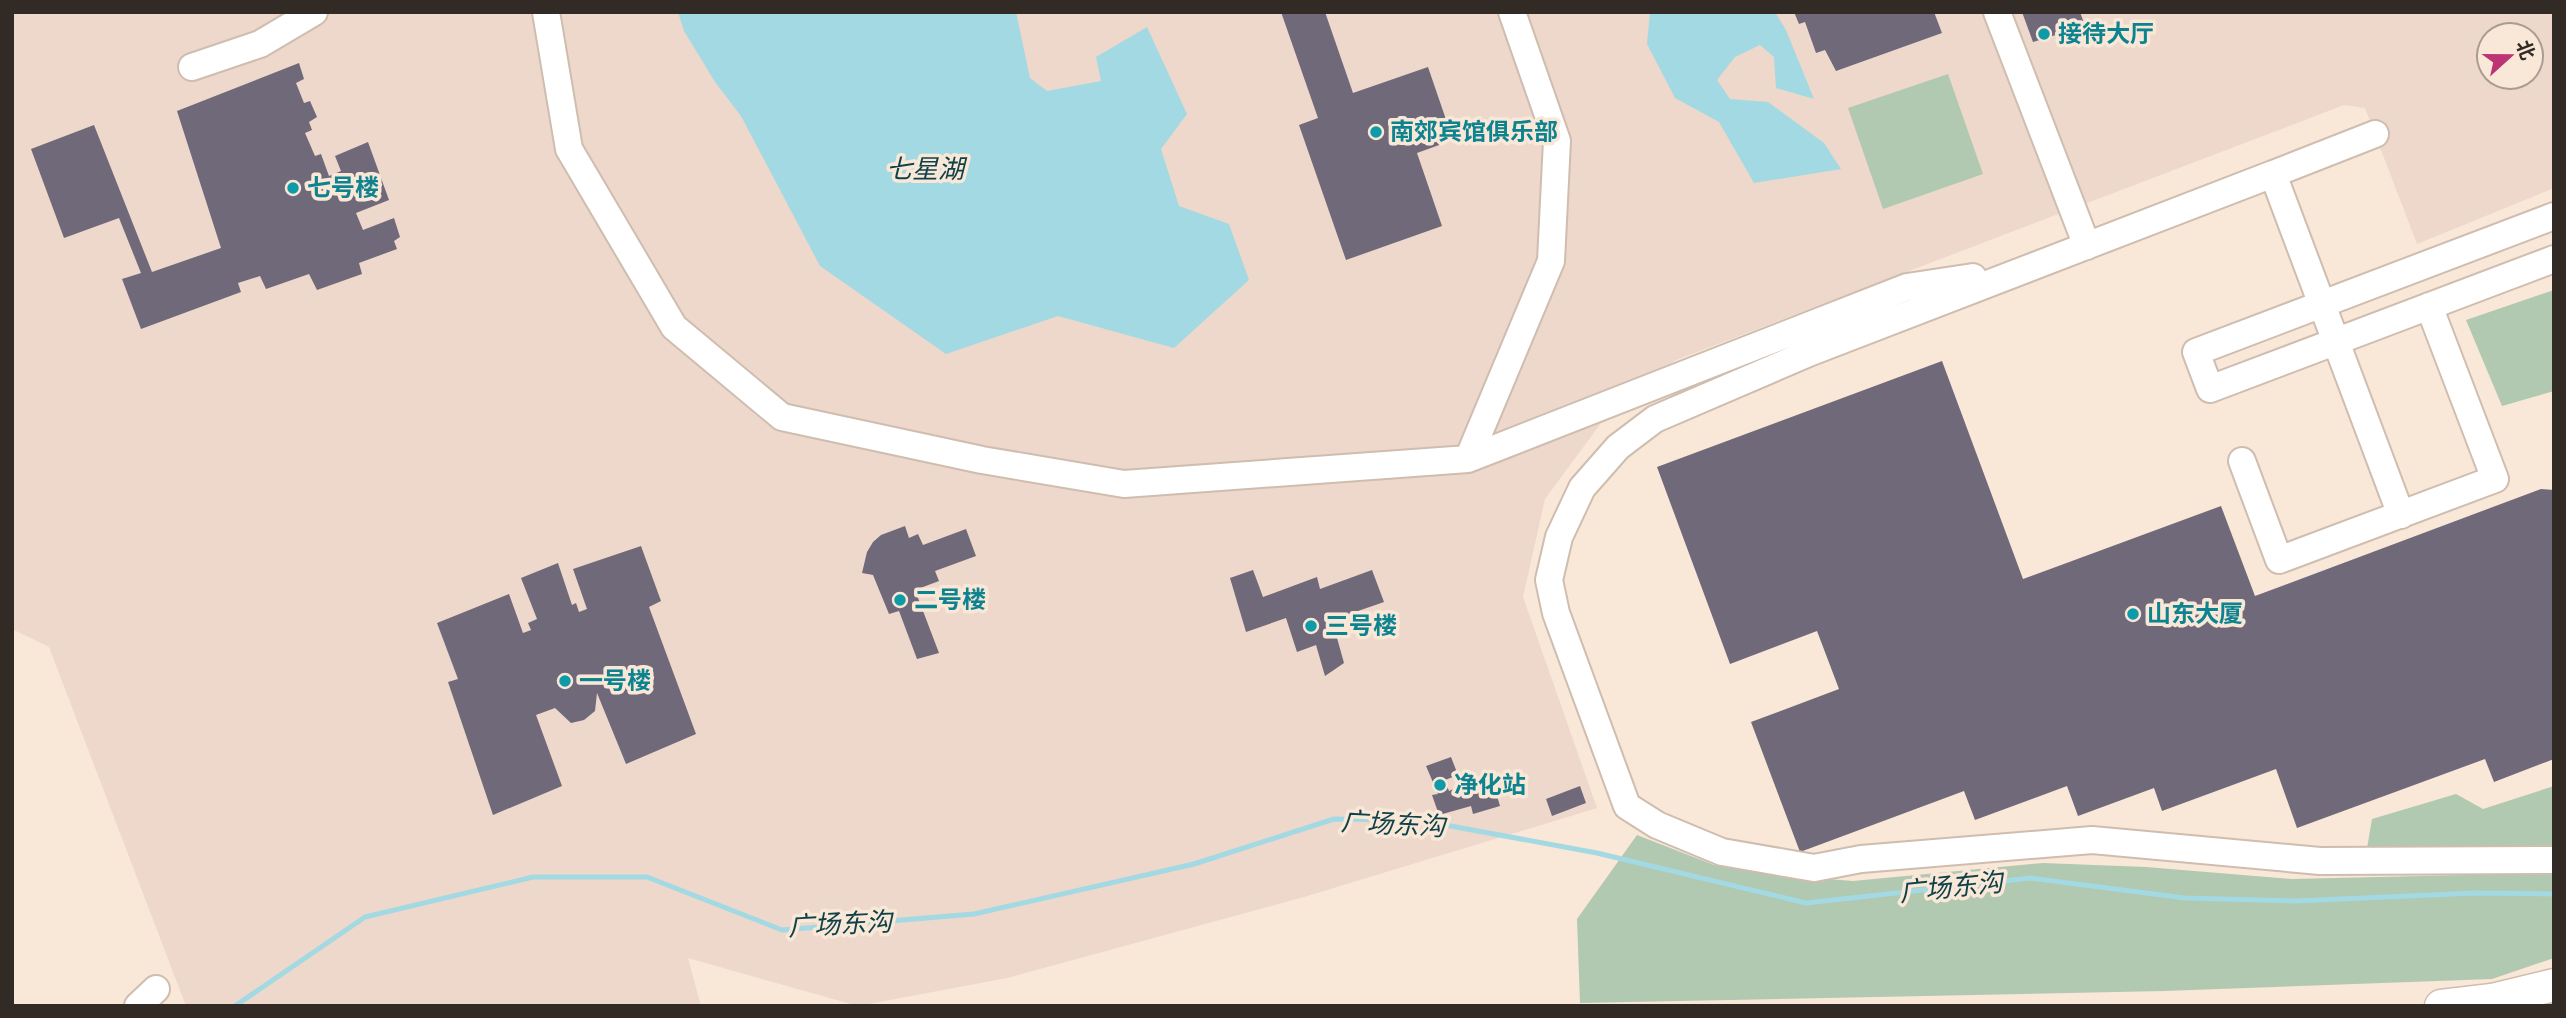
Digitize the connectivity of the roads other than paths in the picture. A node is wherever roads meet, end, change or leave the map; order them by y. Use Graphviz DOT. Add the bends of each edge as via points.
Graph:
graph roads {
  1 [pos="313,12"];
  2 [pos="546,12"];
  3 [pos="1512,12"];
  4 [pos="1997,12"];
  5 [pos="192,67"];
  6 [pos="2375,134"];
  7 [pos="2273,174"];
  8 [pos="2554,216"];
  9 [pos="2088,246"];
  10 [pos="2554,259"];
  11 [pos="2024,270"];
  12 [pos="2323,303"];
  13 [pos="2429,306"];
  14 [pos="2337,341"];
  15 [pos="1468,459"];
  16 [pos="2242,461"];
  17 [pos="2401,515"];
  18 [pos="2554,860"];
  19 [pos="2554,985"];
  20 [pos="2441,1006"];
  1 -- 5 [label="street" via="260,44"];
  2 -- 15 [label="street" via="569,149 674,327 782,417 982,460 1124,484"];
  3 -- 15 [label="street" via="1557,141 1551,261"];
  4 -- 9 [label="street"];
  6 -- 7 [label="street"];
  7 -- 9 [label="street"];
  7 -- 12 [label="street"];
  8 -- 12 [label="street"];
  9 -- 11 [label="street"];
  10 -- 13 [label="street"];
  11 -- 15 [label="street" via="1907,287"];
  11 -- 18 [label="street" via="1811,352 1655,419 1618,447 1582,488 1559,537 1549,580 1556,613 1628,806 1657,825 1722,852 1814,868 1861,859 2092,840 2320,861"];
  12 -- 14 [label="street"];
  12 -- 14 [label="street" via="2196,352 2210,389"];
  13 -- 14 [label="street"];
  13 -- 17 [label="street" via="2495,479"];
  14 -- 17 [label="street"];
  16 -- 17 [label="street" via="2279,560"];
  19 -- 20 [label="main road"];
}
